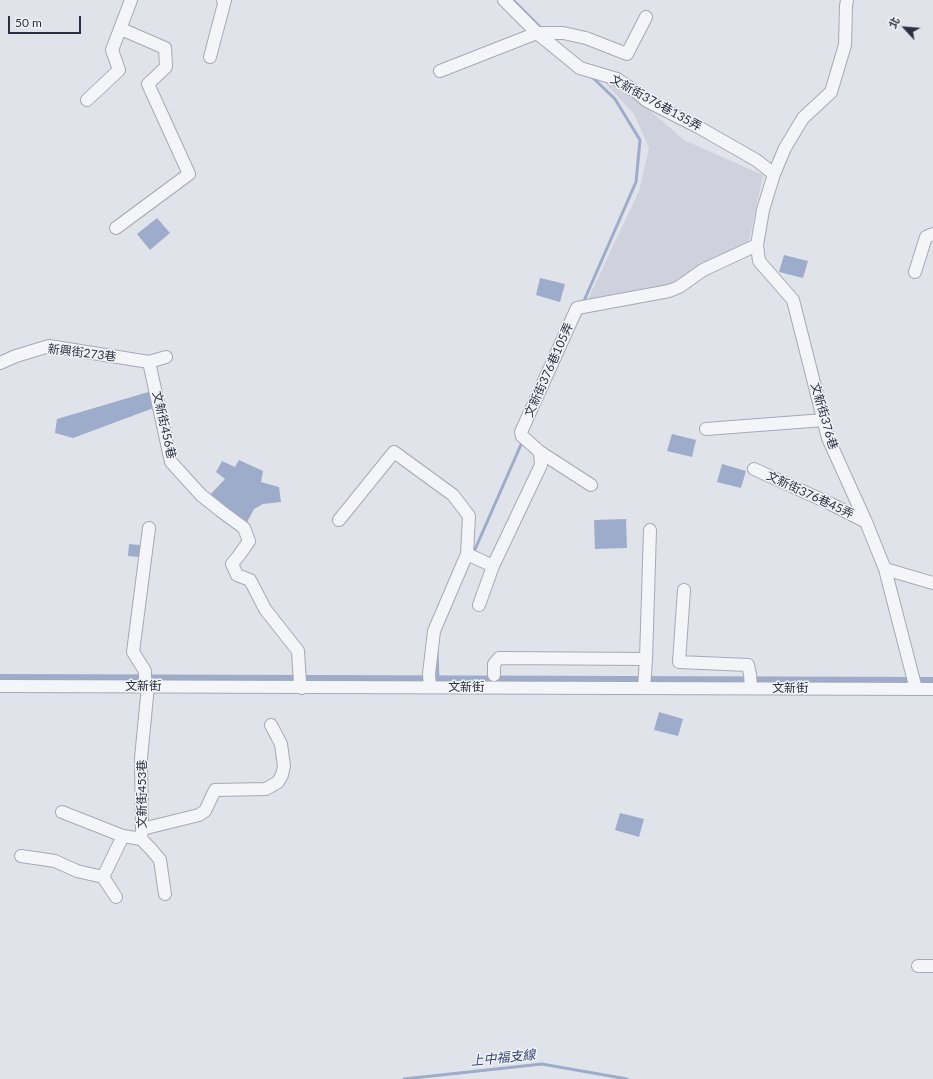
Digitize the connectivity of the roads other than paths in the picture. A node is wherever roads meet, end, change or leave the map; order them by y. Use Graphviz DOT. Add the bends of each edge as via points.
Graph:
graph roads {
  1 [pos="131,0"];
  2 [pos="223,0"];
  3 [pos="504,0"];
  4 [pos="847,0"];
  5 [pos="646,17"];
  6 [pos="121,29"];
  7 [pos="544,33"];
  8 [pos="210,57"];
  9 [pos="440,71"];
  10 [pos="87,100"];
  11 [pos="774,174"];
  12 [pos="116,228"];
  13 [pos="933,234"];
  14 [pos="757,245"];
  15 [pos="915,272"];
  16 [pos="166,356"];
  17 [pos="149,362"];
  18 [pos="0,363"];
  19 [pos="824,420"];
  20 [pos="706,430"];
  21 [pos="540,452"];
  22 [pos="754,469"];
  23 [pos="591,485"];
  24 [pos="339,520"];
  25 [pos="866,522"];
  26 [pos="149,528"];
  27 [pos="650,530"];
  28 [pos="471,556"];
  29 [pos="493,566"];
  30 [pos="885,569"];
  31 [pos="933,583"];
  32 [pos="684,590"];
  33 [pos="479,605"];
  34 [pos="646,659"];
  35 [pos="494,675"];
  36 [pos="146,680"];
  37 [pos="429,681"];
  38 [pos="644,681"];
  39 [pos="751,682"];
  40 [pos="301,685"];
  41 [pos="0,686"];
  42 [pos="916,688"];
  43 [pos="933,689"];
  44 [pos="271,725"];
  45 [pos="62,812"];
  46 [pos="142,834"];
  47 [pos="123,836"];
  48 [pos="21,856"];
  49 [pos="103,877"];
  50 [pos="165,894"];
  51 [pos="116,897"];
  52 [pos="918,966"];
  53 [pos="933,966"];
  1 -- 6 [label="street"];
  2 -- 8 [label="street"];
  3 -- 7 [label="street, 文新街376巷135弄"];
  4 -- 11 [label="street, 文新街376巷" via="845,45 831,92 803,118 785,148"];
  5 -- 7 [label="street" via="627,54 586,38 563,33"];
  6 -- 10 [label="street" via="112,50 119,70"];
  6 -- 12 [label="street" via="165,48 166,67 148,84 189,174"];
  7 -- 9 [label="street"];
  7 -- 11 [label="street, 文新街376巷135弄" via="585,69 616,79 647,101 756,160"];
  11 -- 14 [label="street, 文新街376巷" via="763,210"];
  13 -- 15 [label="street" via="926,237"];
  14 -- 19 [label="street, 文新街376巷" via="759,260 793,300"];
  14 -- 21 [label="street, 文新街376巷105弄" via="703,270 669,291 582,307 521,432"];
  16 -- 17 [label="street, 新興街273巷"];
  17 -- 18 [label="street, 新興街273巷" via="49,346"];
  17 -- 40 [label="street, 文新街456巷" via="171,462 201,495 244,528 249,541 232,564 237,575 250,580 265,609 298,651"];
  19 -- 20 [label="street"];
  19 -- 25 [label="street, 文新街376巷" via="828,438"];
  21 -- 23 [label="street, 文新街376巷105弄"];
  21 -- 29 [label="street" via="541,465"];
  22 -- 25 [label="street, 文新街376巷45弄"];
  24 -- 28 [label="street" via="394,452 454,495 469,516"];
  25 -- 30 [label="street, 文新街376巷"];
  26 -- 36 [label="street" via="133,652"];
  27 -- 34 [label="street"];
  28 -- 29 [label="street"];
  28 -- 37 [label="street" via="434,631"];
  29 -- 33 [label="street"];
  30 -- 31 [label="street"];
  30 -- 42 [label="street, 文新街376巷"];
  32 -- 39 [label="street" via="679,662 748,665"];
  34 -- 35 [label="street" via="499,658 494,664"];
  34 -- 38 [label="street"];
  36 -- 40 [label="street, 文新街"];
  36 -- 41 [label="street, 文新街"];
  36 -- 46 [label="street, 文新街453巷" via="141,758"];
  37 -- 38 [label="street, 文新街"];
  37 -- 40 [label="street, 文新街"];
  38 -- 39 [label="street, 文新街"];
  39 -- 42 [label="street, 文新街"];
  42 -- 43 [label="street, 文新街"];
  44 -- 46 [label="street" via="281,744 284,766 278,782 266,788 215,790 205,811 199,815"];
  45 -- 47 [label="street"];
  46 -- 47 [label="street"];
  46 -- 50 [label="street, 文新街453巷" via="160,860"];
  47 -- 49 [label="street"];
  48 -- 49 [label="street" via="56,861 77,871"];
  49 -- 51 [label="street"];
  52 -- 53 [label="street"];
}
